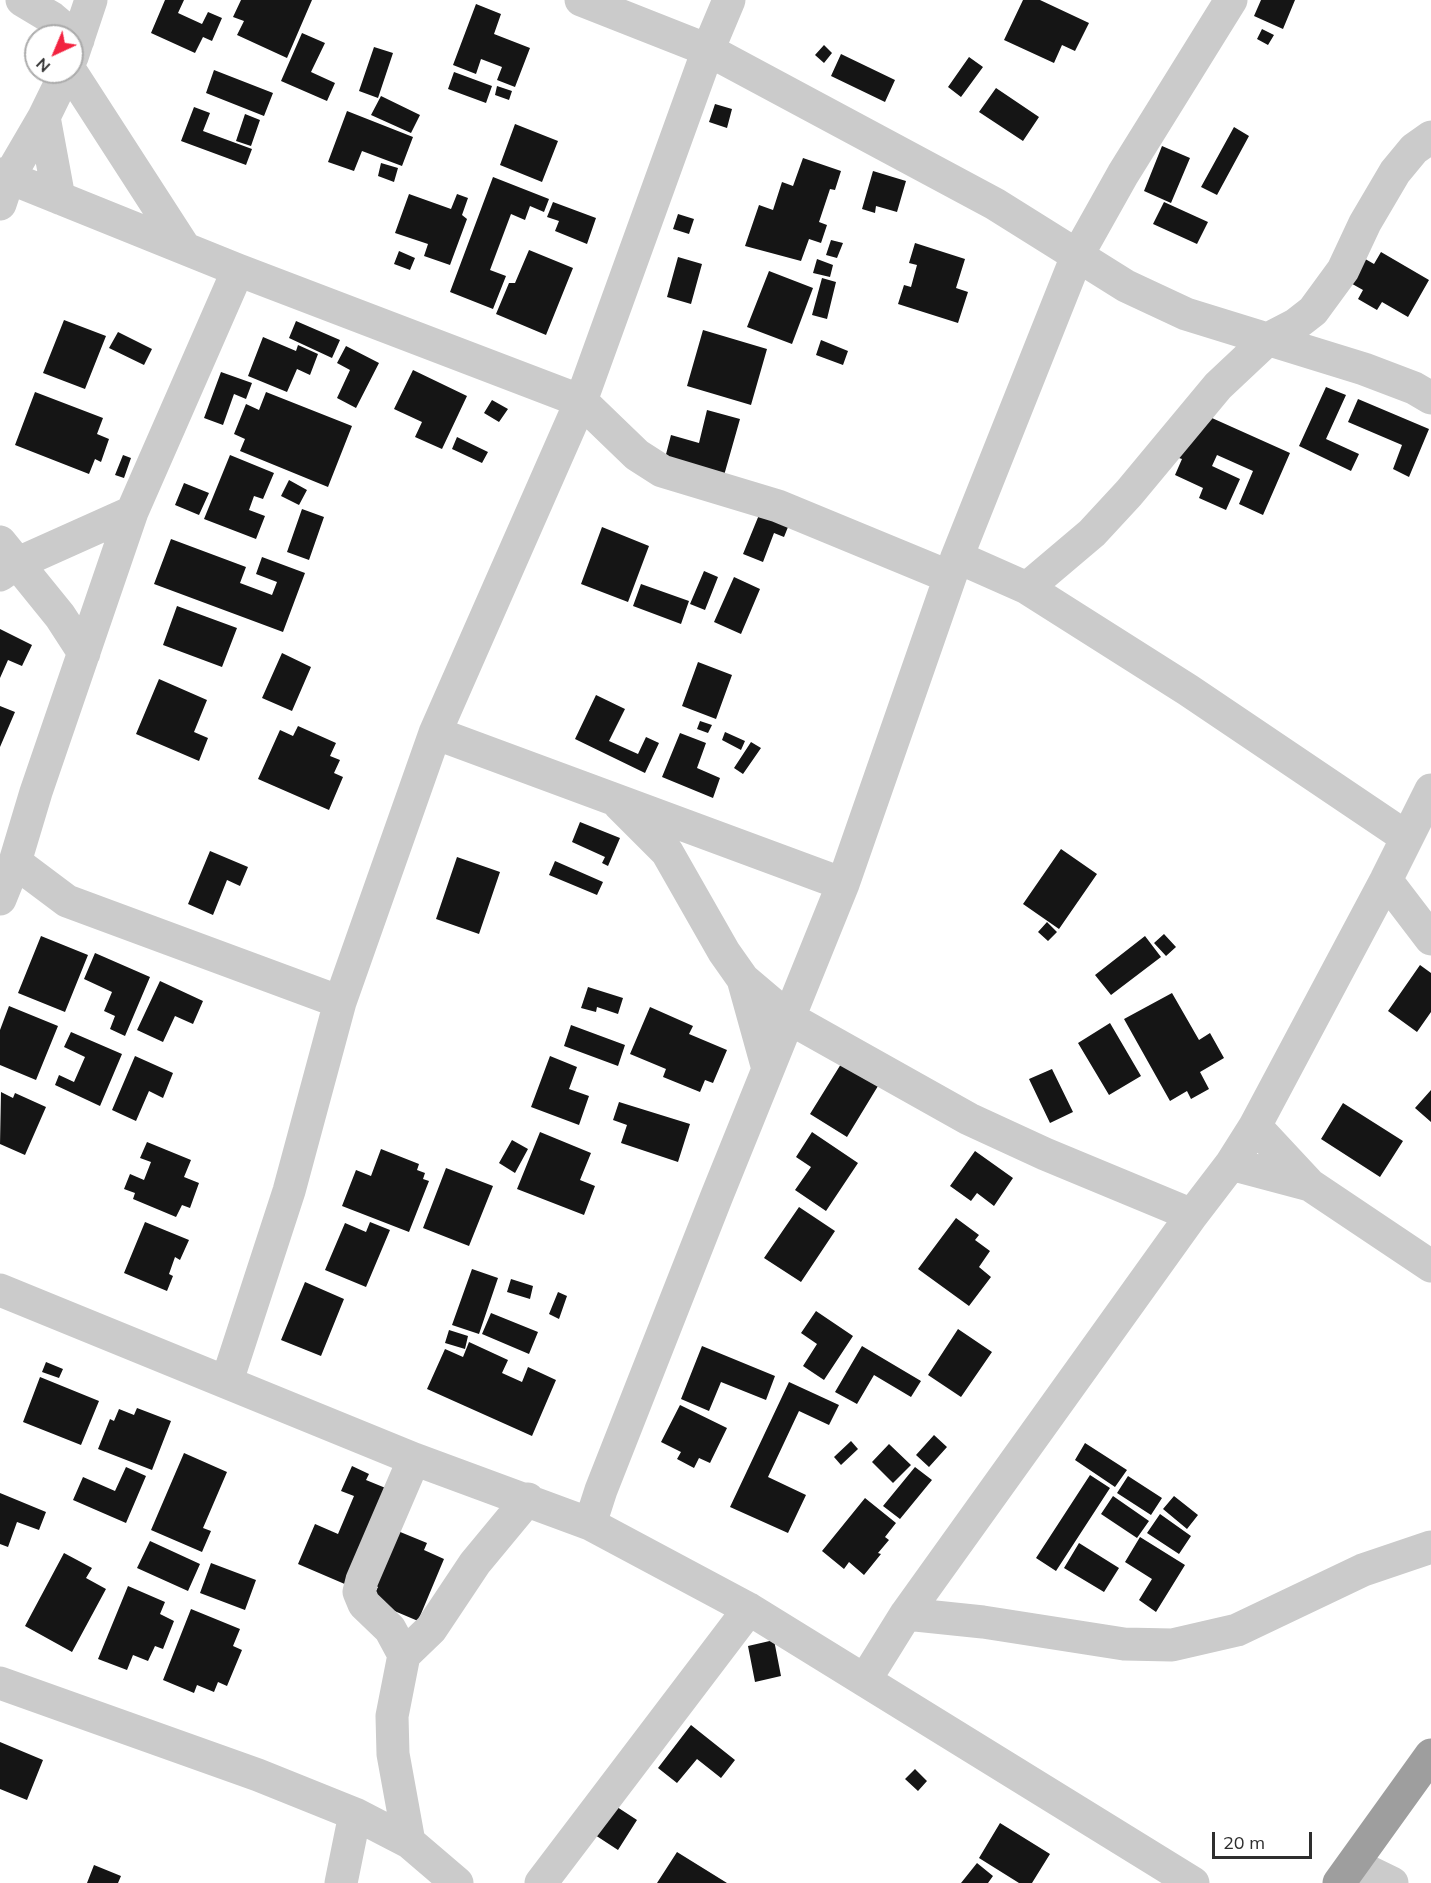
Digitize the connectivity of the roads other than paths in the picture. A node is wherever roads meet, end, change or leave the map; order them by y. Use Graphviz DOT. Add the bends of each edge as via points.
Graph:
graph roads {
  1 [pos="22,0"];
  2 [pos="91,0"];
  3 [pos="581,0"];
  4 [pos="729,0"];
  5 [pos="1231,0"];
  6 [pos="57,24"];
  7 [pos="83,24"];
  8 [pos="708,50"];
  9 [pos="60,84"];
  10 [pos="79,84"];
  11 [pos="45,117"];
  12 [pos="1431,137"];
  13 [pos="3,185"];
  14 [pos="59,198"];
  15 [pos="184,247"];
  16 [pos="1077,256"];
  17 [pos="238,270"];
  18 [pos="1268,339"];
  19 [pos="1431,398"];
  20 [pos="581,401"];
  21 [pos="132,512"];
  22 [pos="5,560"];
  23 [pos="954,567"];
  24 [pos="1027,588"];
  25 [pos="84,653"];
  26 [pos="435,733"];
  27 [pos="1431,790"];
  28 [pos="619,804"];
  29 [pos="1406,837"];
  30 [pos="15,862"];
  31 [pos="1386,880"];
  32 [pos="843,884"];
  33 [pos="0,899"];
  34 [pos="67,902"];
  35 [pos="0,912"];
  36 [pos="1431,939"];
  37 [pos="743,979"];
  38 [pos="340,1002"];
  39 [pos="789,1018"];
  40 [pos="768,1069"];
  41 [pos="1254,1126"];
  42 [pos="1231,1164"];
  43 [pos="1310,1185"];
  44 [pos="1192,1215"];
  45 [pos="1431,1266"];
  46 [pos="0,1290"];
  47 [pos="227,1381"];
  48 [pos="414,1459"];
  49 [pos="528,1498"];
  50 [pos="590,1524"];
  51 [pos="1431,1546"];
  52 [pos="749,1609"];
  53 [pos="906,1614"];
  54 [pos="404,1655"];
  55 [pos="865,1680"];
  56 [pos="0,1683"];
  57 [pos="1431,1755"];
  58 [pos="355,1814"];
  59 [pos="409,1842"];
  60 [pos="1346,1874"];
  61 [pos="341,1883"];
  62 [pos="457,1883"];
  63 [pos="541,1883"];
  64 [pos="1193,1883"];
  65 [pos="1392,1883"];
  1 -- 6 [label="street"];
  2 -- 7 [label="street"];
  3 -- 8 [label="street"];
  4 -- 8 [label="street"];
  5 -- 16 [label="street"];
  8 -- 16 [label="street" via="995,204"];
  8 -- 20 [label="street"];
  9 -- 11 [label="street"];
  10 -- 15 [label="street"];
  11 -- 13 [label="street"];
  11 -- 14 [label="street"];
  12 -- 18 [label="street" via="1395,171 1327,295 1295,325"];
  13 -- 14 [label="street"];
  14 -- 15 [label="street"];
  15 -- 17 [label="street"];
  16 -- 18 [label="street" via="1126,286 1186,314"];
  16 -- 23 [label="street"];
  17 -- 20 [label="street"];
  17 -- 21 [label="street"];
  18 -- 19 [label="street" via="1364,369"];
  18 -- 24 [label="street" via="1218,386 1092,533"];
  20 -- 23 [label="street" via="637,455 662,471"];
  20 -- 26 [label="street"];
  21 -- 22 [label="street"];
  21 -- 25 [label="street"];
  22 -- 25 [label="street" via="48,600"];
  23 -- 24 [label="street"];
  23 -- 32 [label="street"];
  24 -- 29 [label="street" via="1188,690"];
  25 -- 30 [label="street"];
  26 -- 28 [label="street"];
  26 -- 38 [label="street"];
  27 -- 29 [label="street"];
  28 -- 32 [label="street"];
  28 -- 37 [label="street" via="667,852"];
  29 -- 31 [label="street"];
  30 -- 33 [label="street"];
  30 -- 34 [label="street"];
  31 -- 36 [label="street"];
  31 -- 41 [label="street"];
  32 -- 39 [label="street"];
  34 -- 35 [label="street" via="30,903"];
  34 -- 38 [label="street"];
  37 -- 39 [label="street"];
  37 -- 40 [label="street"];
  38 -- 47 [label="street" via="289,1191"];
  39 -- 40 [label="street"];
  39 -- 44 [label="street" via="969,1119"];
  40 -- 50 [label="street"];
  41 -- 42 [label="street"];
  41 -- 43 [label="street"];
  42 -- 43 [label="street"];
  42 -- 44 [label="street"];
  43 -- 45 [label="street"];
  44 -- 53 [label="street"];
  46 -- 47 [label="street"];
  47 -- 48 [label="street"];
  48 -- 49 [label="street"];
  48 -- 54 [label="street" via="359,1592 364,1604 390,1629"];
  49 -- 50 [label="street"];
  49 -- 54 [label="street" via="475,1563 431,1629"];
  50 -- 52 [label="street"];
  51 -- 53 [label="street" via="1363,1570 1237,1630 1172,1645 1124,1644"];
  52 -- 55 [label="street"];
  52 -- 63 [label="street"];
  53 -- 55 [label="street"];
  54 -- 59 [label="street" via="392,1716 393,1754"];
  55 -- 64 [label="street"];
  56 -- 58 [label="street" via="258,1775"];
  57 -- 60 [label="highway"];
  58 -- 59 [label="street"];
  58 -- 61 [label="street"];
  59 -- 62 [label="street"];
  60 -- 65 [label="street"];
}
